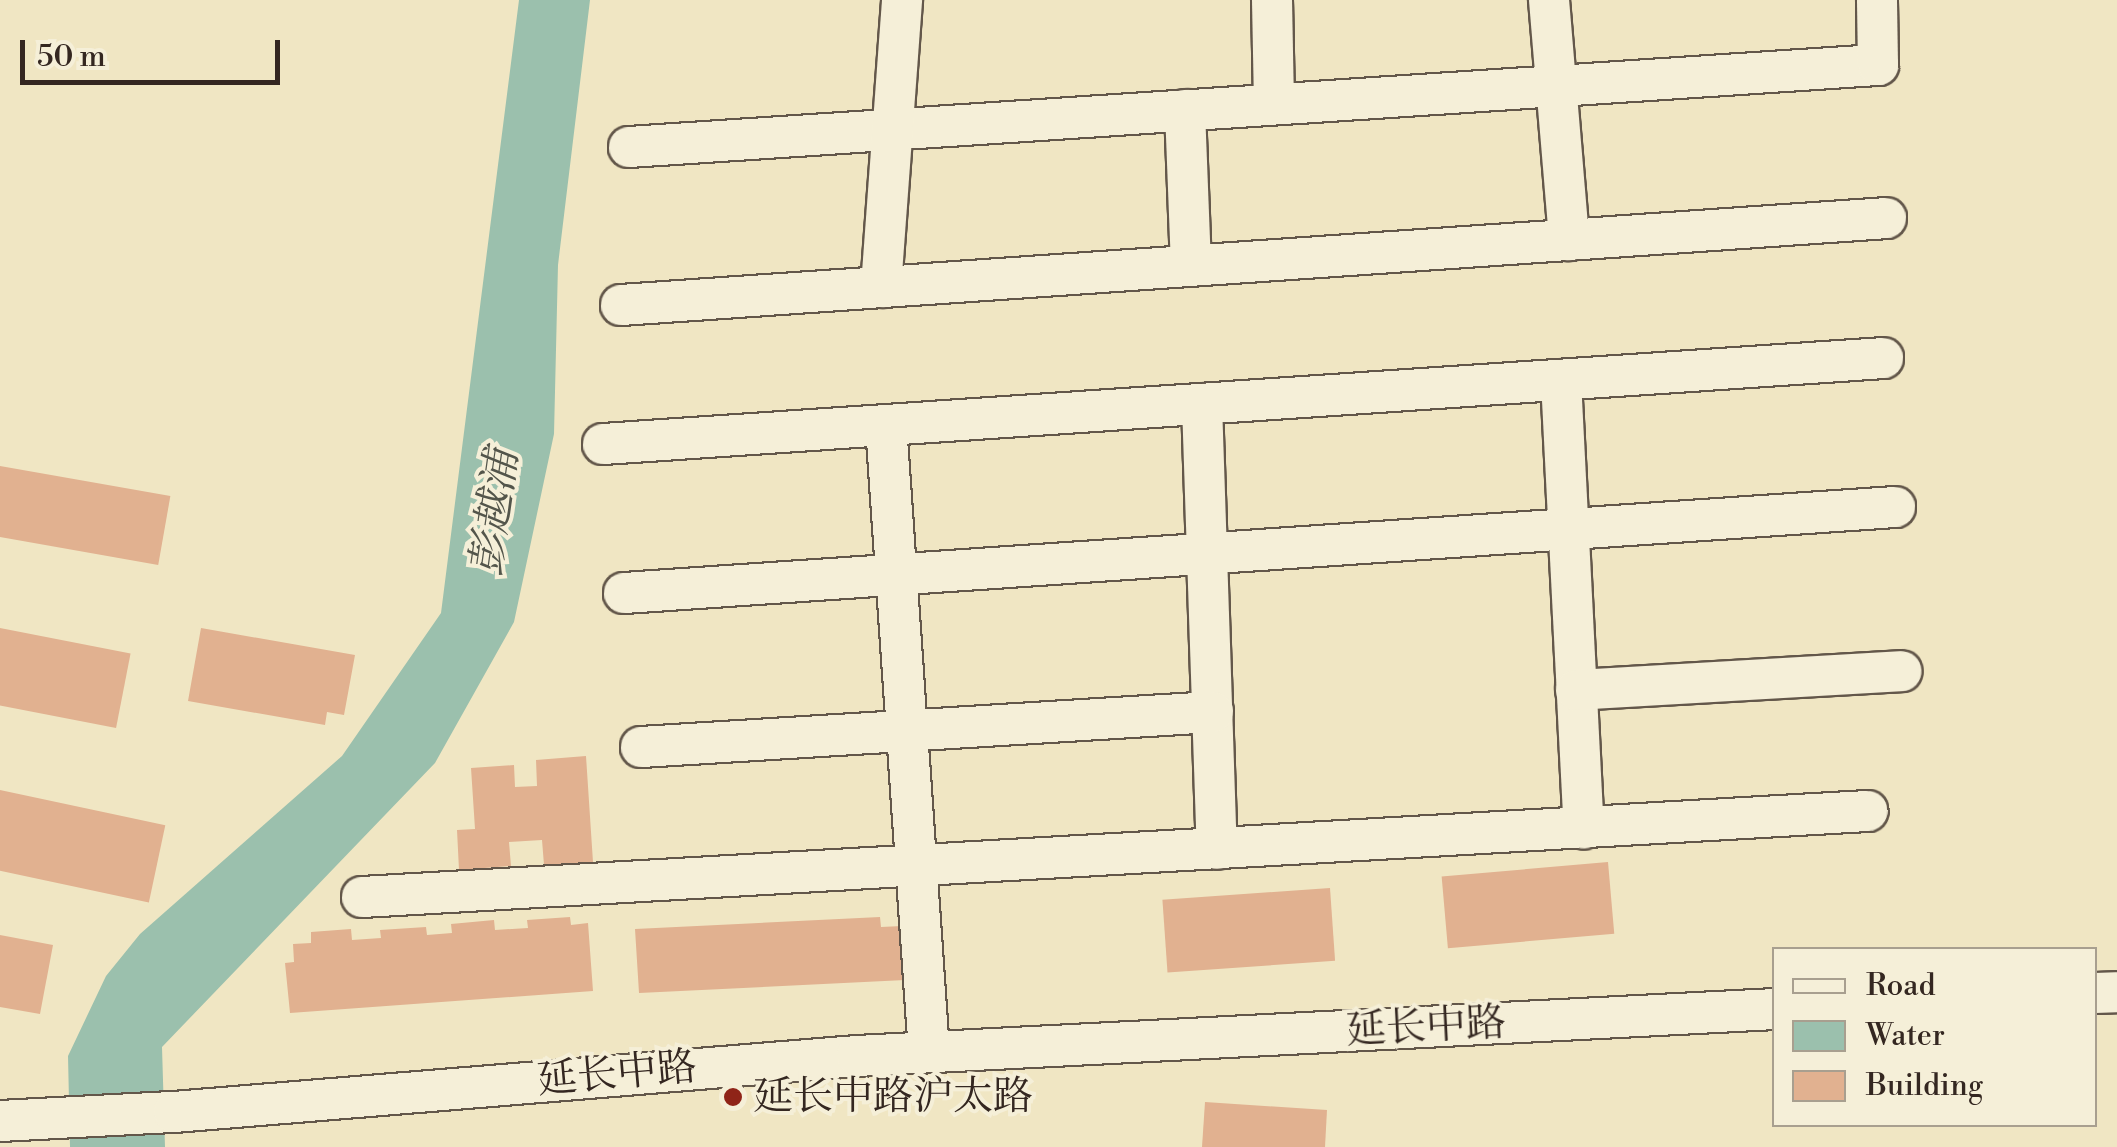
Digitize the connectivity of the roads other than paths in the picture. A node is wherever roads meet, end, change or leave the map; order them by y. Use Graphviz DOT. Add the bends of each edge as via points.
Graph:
graph roads {
  1 [pos="902,0"];
  2 [pos="1272,0"];
  3 [pos="1550,0"];
  4 [pos="1877,0"];
  5 [pos="1556,86"];
  6 [pos="1274,104"];
  7 [pos="1184,110"];
  8 [pos="892,129"];
  9 [pos="629,147"];
  10 [pos="1886,218"];
  11 [pos="1568,240"];
  12 [pos="1191,266"];
  13 [pos="881,287"];
  14 [pos="622,305"];
  15 [pos="1883,358"];
  16 [pos="1561,380"];
  17 [pos="1202,404"];
  18 [pos="886,425"];
  19 [pos="603,444"];
  20 [pos="1895,508"];
  21 [pos="1568,529"];
  22 [pos="1207,554"];
  23 [pos="896,574"];
  24 [pos="624,592"];
  25 [pos="1901,671"];
  26 [pos="1576,690"];
  27 [pos="1212,712"];
  28 [pos="907,730"];
  29 [pos="641,746"];
  30 [pos="1868,811"];
  31 [pos="1584,828"];
  32 [pos="1217,849"];
  33 [pos="916,866"];
  34 [pos="362,898"];
  35 [pos="1772,1009"];
  36 [pos="929,1052"];
  37 [pos="0,1121"];
  1 -- 8 [label="street"];
  2 -- 6 [label="street"];
  3 -- 5 [label="street"];
  4 -- 5 [label="street" via="1878,65"];
  5 -- 6 [label="street"];
  5 -- 11 [label="street"];
  6 -- 7 [label="street"];
  7 -- 8 [label="street"];
  7 -- 12 [label="street"];
  8 -- 9 [label="street"];
  8 -- 13 [label="street"];
  10 -- 11 [label="street"];
  11 -- 12 [label="street"];
  12 -- 13 [label="street"];
  13 -- 14 [label="street"];
  15 -- 16 [label="street"];
  16 -- 17 [label="street"];
  16 -- 21 [label="street"];
  17 -- 18 [label="street"];
  17 -- 22 [label="street"];
  18 -- 19 [label="street"];
  18 -- 23 [label="street"];
  20 -- 21 [label="street"];
  21 -- 22 [label="street"];
  21 -- 26 [label="street"];
  22 -- 23 [label="street"];
  22 -- 27 [label="street"];
  23 -- 24 [label="street"];
  23 -- 28 [label="street"];
  25 -- 26 [label="street"];
  26 -- 31 [label="street"];
  27 -- 28 [label="street"];
  27 -- 32 [label="street"];
  28 -- 29 [label="street"];
  28 -- 33 [label="street"];
  30 -- 31 [label="street"];
  31 -- 32 [label="street"];
  32 -- 33 [label="street"];
  33 -- 34 [label="street"];
  33 -- 36 [label="street"];
  35 -- 36 [label="street, 延长中路"];
  36 -- 37 [label="street, 延长中路"];
}
